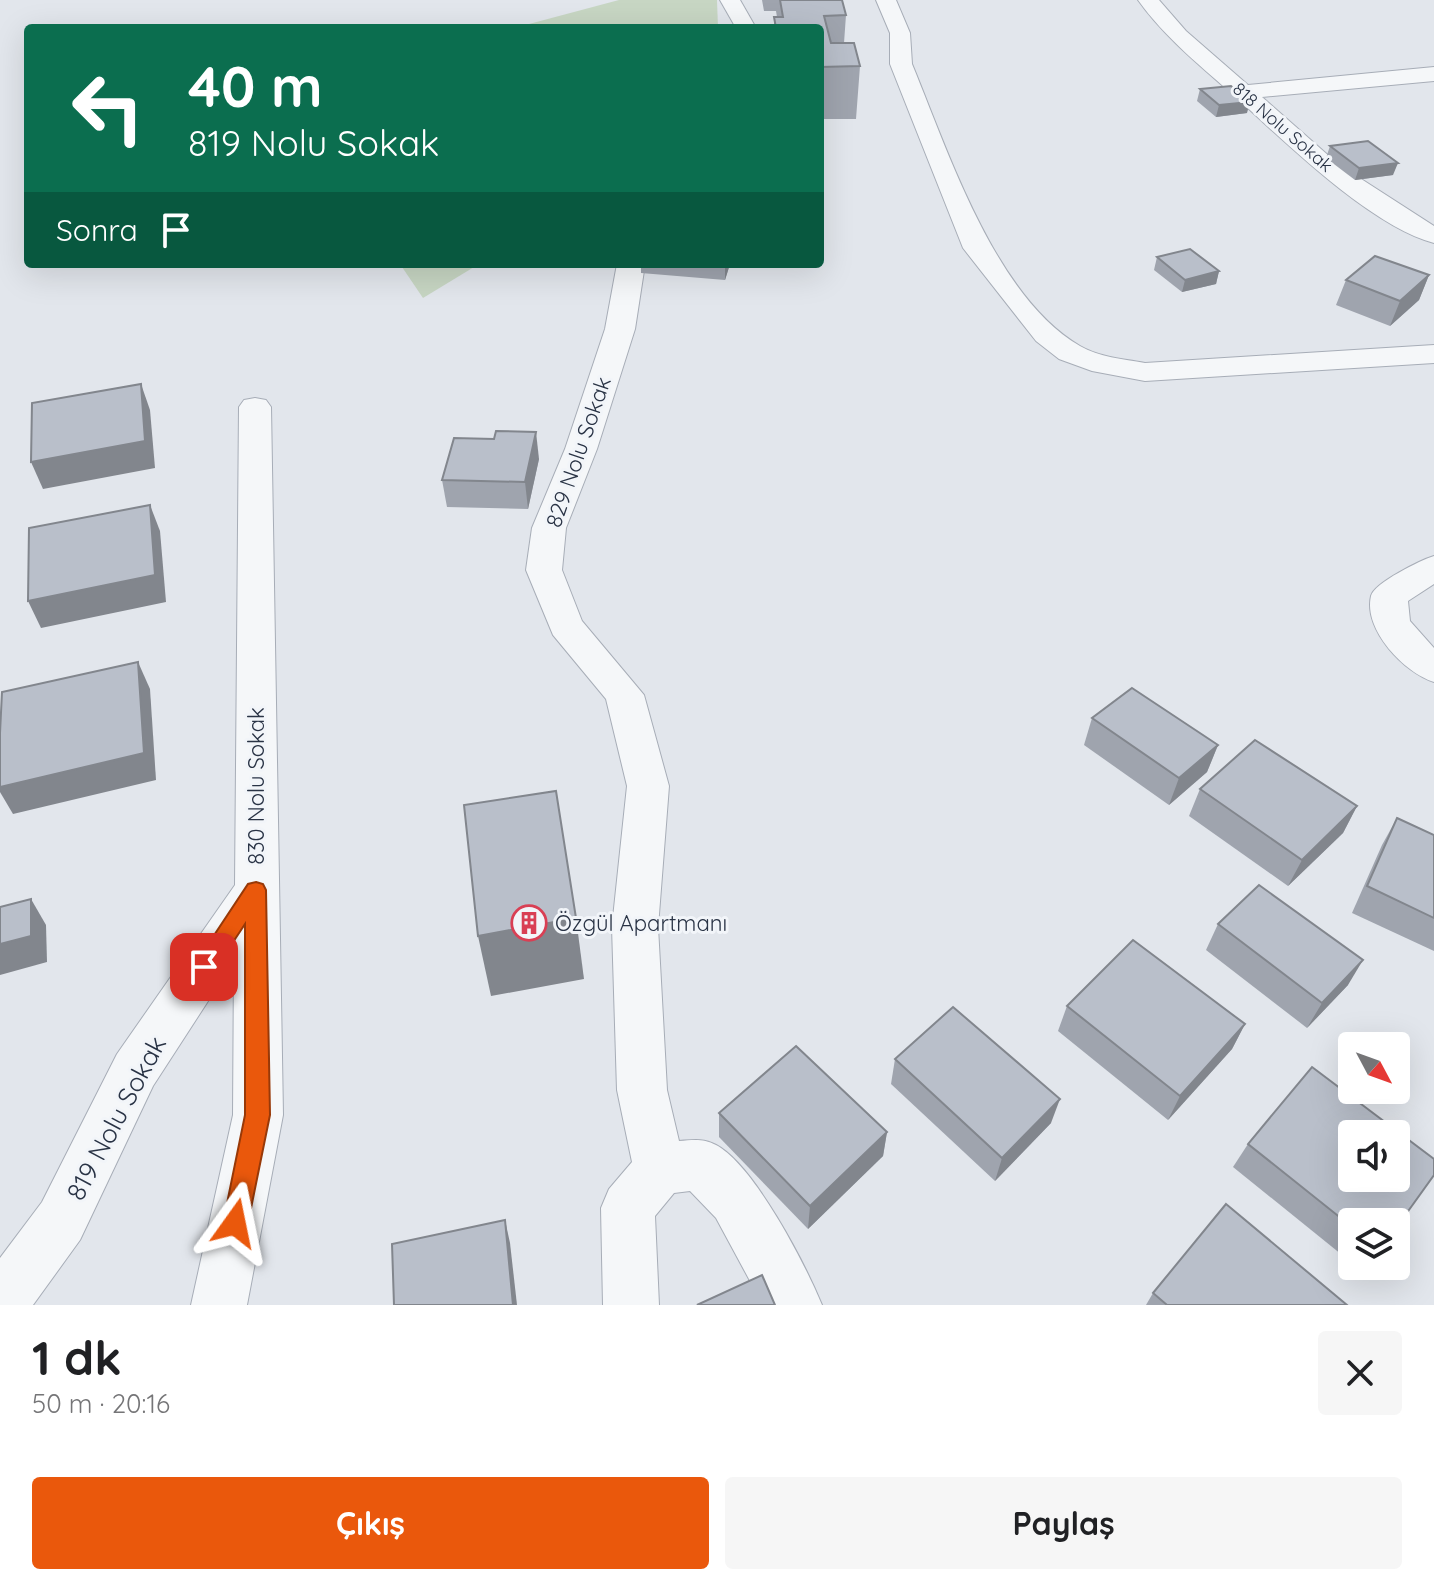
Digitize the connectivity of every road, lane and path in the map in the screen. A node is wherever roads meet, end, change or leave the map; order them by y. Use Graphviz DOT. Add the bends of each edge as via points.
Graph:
graph roads {
  1 [pos="730,0"];
  2 [pos="886,0"];
  3 [pos="1148,0"];
  4 [pos="744,24"];
  5 [pos="1434,74"];
  6 [pos="1243,92"];
  7 [pos="1434,235"];
  8 [pos="630,268"];
  9 [pos="1434,354"];
  10 [pos="255,407"];
  11 [pos="1434,568"];
  12 [pos="1434,668"];
  13 [pos="256,890"];
  14 [pos="660,1169"];
  15 [pos="0,1304"];
  16 [pos="219,1305"];
  17 [pos="631,1305"];
  18 [pos="794,1305"];
  1 -- 4 [label="street"];
  2 -- 9 [label="street" via="900,33 901,64 976,248 1046,335 1070,353 1145,372"];
  3 -- 6 [label="street, 818 Nolu Sokak"];
  5 -- 6 [label="street"];
  6 -- 7 [label="street, 818 Nolu Sokak" via="1329,169"];
  8 -- 14 [label="street, 829 Nolu Sokak" via="620,329 549,528 544,570 566,626 624,695 648,786 635,927 642,1090"];
  10 -- 13 [label="street, 830 Nolu Sokak"];
  11 -- 12 [label="street" via="1389,596 1392,624"];
  13 -- 15 [label="street, 819 Nolu Sokak" via="135,1070 61,1221"];
  13 -- 16 [label="street, 830 Nolu Sokak" via="258,1115"];
  14 -- 17 [label="street" via="628,1208"];
  14 -- 18 [label="street" via="700,1164 735,1199"];
}
